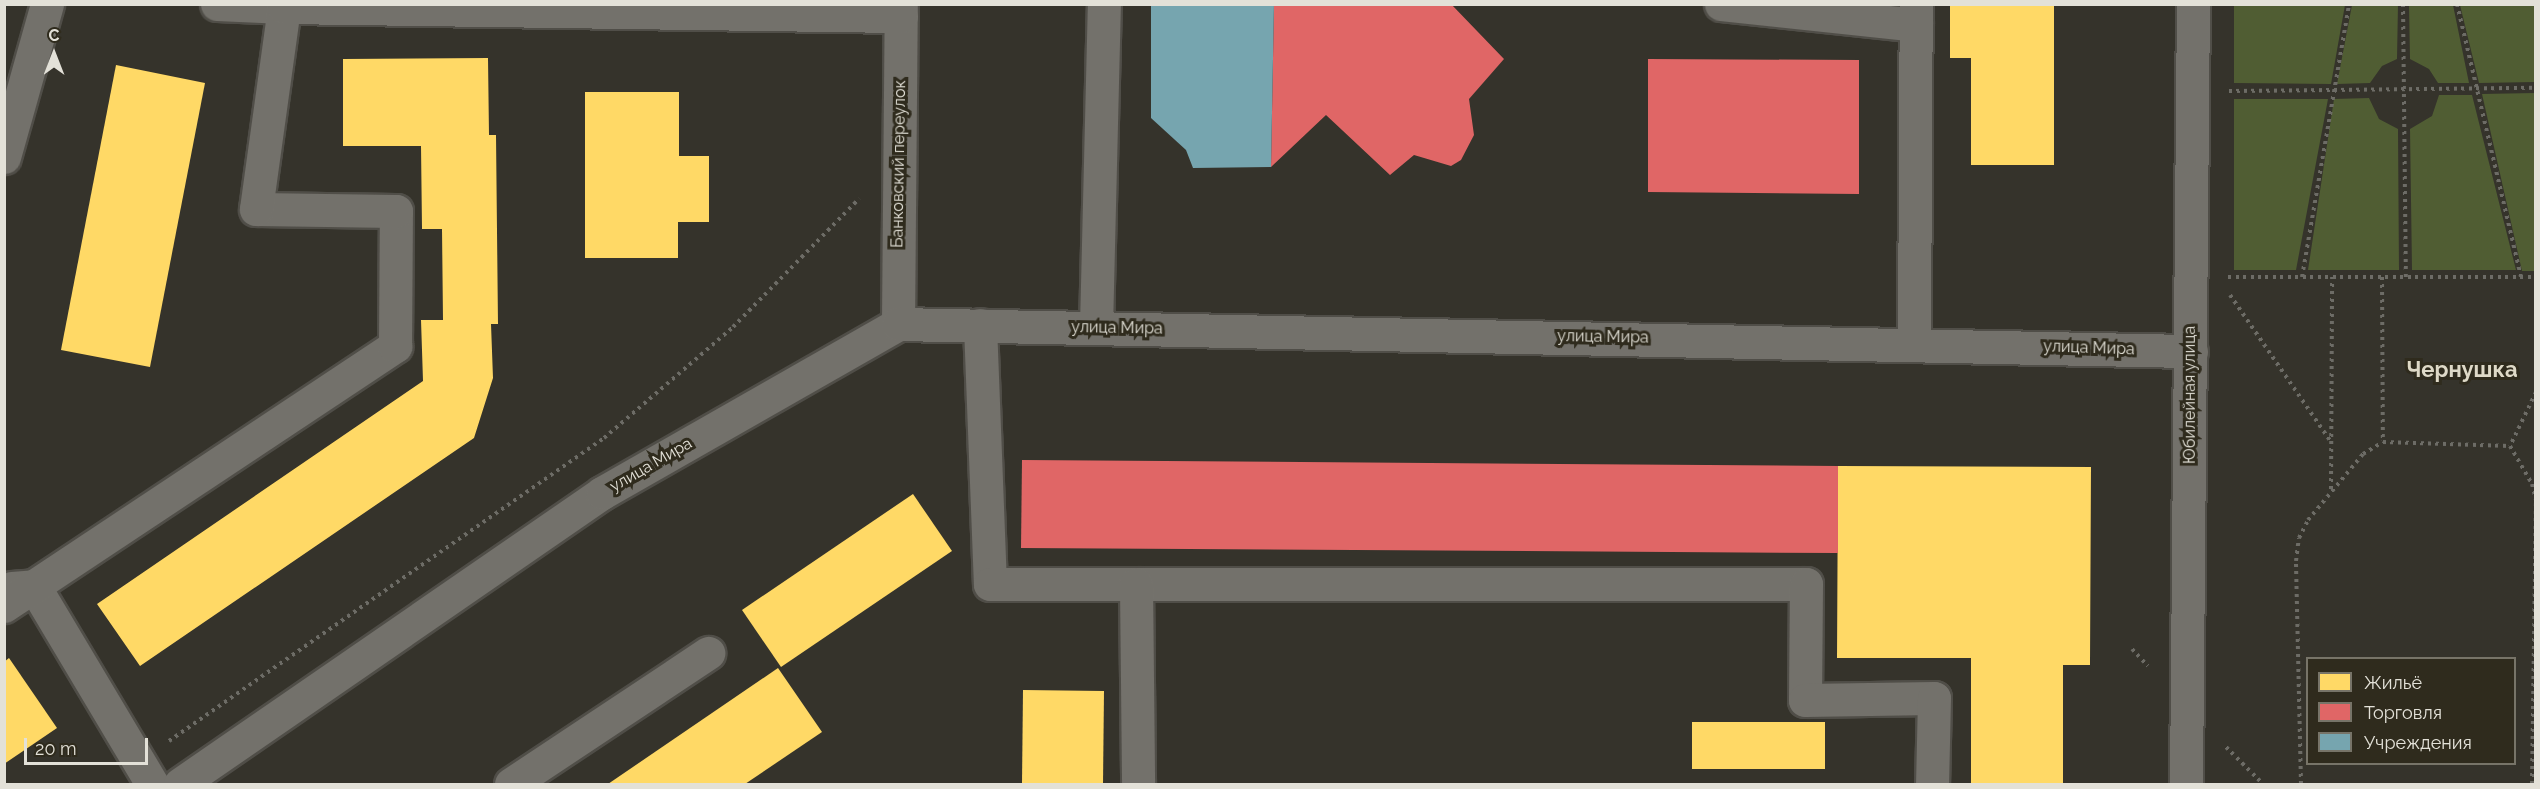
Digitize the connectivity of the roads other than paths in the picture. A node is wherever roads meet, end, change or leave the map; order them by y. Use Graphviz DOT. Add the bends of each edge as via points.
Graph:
graph roads {
  1 [pos="46,4"];
  2 [pos="217,4"];
  3 [pos="1104,4"];
  4 [pos="2193,4"];
  5 [pos="1730,6"];
  6 [pos="284,7"];
  7 [pos="376,7"];
  8 [pos="901,10"];
  9 [pos="1916,15"];
  10 [pos="4,157"];
  11 [pos="898,324"];
  12 [pos="980,325"];
  13 [pos="1096,327"];
  14 [pos="1914,342"];
  15 [pos="2190,351"];
  16 [pos="1136,584"];
  17 [pos="19,588"];
  18 [pos="4,606"];
  19 [pos="708,653"];
  20 [pos="145,773"];
  21 [pos="180,784"];
  22 [pos="511,784"];
  23 [pos="1138,784"];
  24 [pos="1932,784"];
  25 [pos="2186,784"];
  1 -- 10 [label="street"];
  2 -- 6 [label="street"];
  3 -- 13 [label="street"];
  4 -- 15 [label="street, Юбилейная улица" via="2192,91 2204,277"];
  5 -- 9 [label="street"];
  6 -- 7 [label="street"];
  6 -- 17 [label="street" via="256,209 396,211 395,346"];
  7 -- 8 [label="street"];
  8 -- 11 [label="street, Банковский переулок"];
  9 -- 14 [label="street"];
  11 -- 12 [label="street, улица Мира"];
  11 -- 21 [label="street, улица Мира" via="602,494"];
  12 -- 13 [label="street, улица Мира"];
  12 -- 16 [label="street" via="990,584"];
  13 -- 14 [label="street, улица Мира"];
  14 -- 15 [label="street, улица Мира"];
  15 -- 25 [label="street, Юбилейная улица"];
  16 -- 23 [label="street"];
  16 -- 24 [label="street" via="1806,584 1805,700 1934,699"];
  17 -- 18 [label="street"];
  17 -- 20 [label="street"];
  19 -- 22 [label="street"];
}
